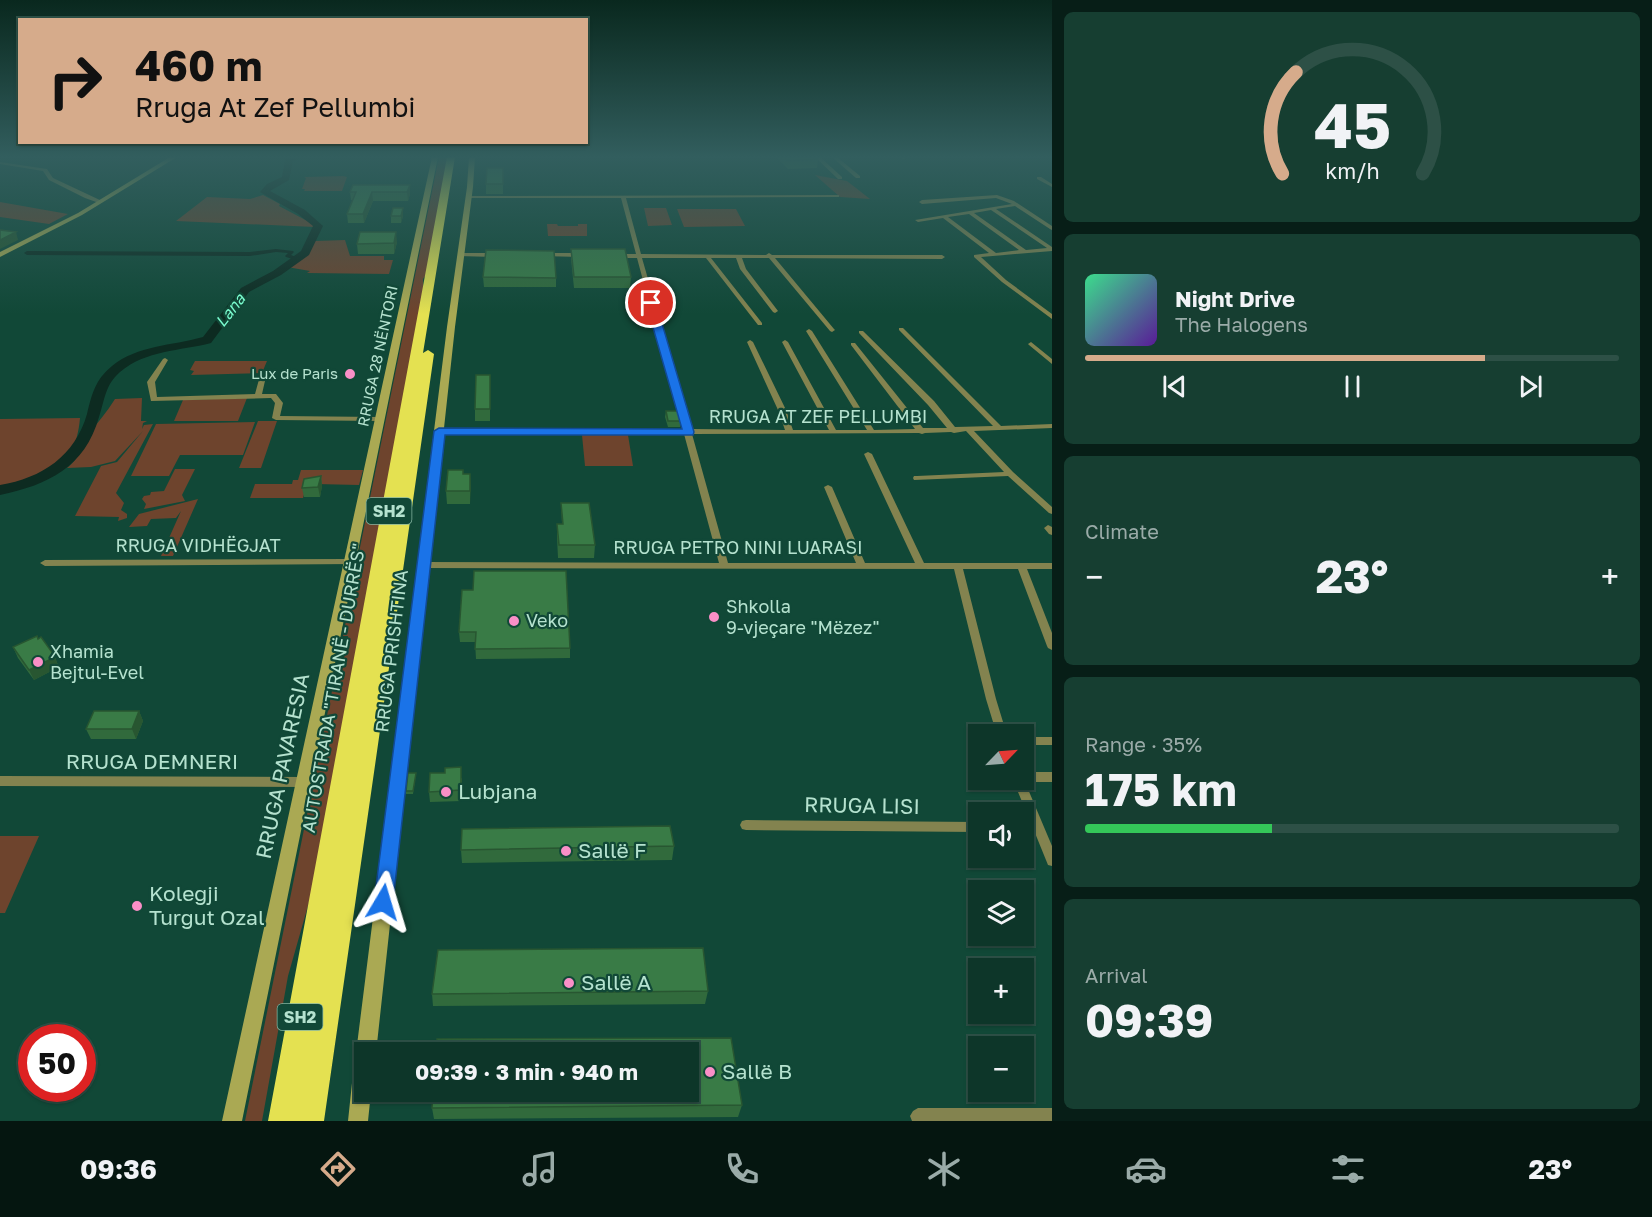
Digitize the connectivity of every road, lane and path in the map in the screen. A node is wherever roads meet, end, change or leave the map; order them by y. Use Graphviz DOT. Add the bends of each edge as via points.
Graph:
graph roads {
  1 [pos="87,209"];
  2 [pos="424,209"];
  3 [pos="442,209"];
  4 [pos="450,209"];
  5 [pos="466,209"];
  6 [pos="625,209"];
  7 [pos="990,209"];
  8 [pos="992,209"];
  9 [pos="1022,209"];
  10 [pos="970,212"];
  11 [pos="944,216"];
  12 [pos="918,220"];
  13 [pos="1052,228"];
  14 [pos="1052,249"];
  15 [pos="1025,252"];
  16 [pos="994,254"];
  17 [pos="0,255"];
  18 [pos="460,255"];
  19 [pos="499,255"];
  20 [pos="533,255"];
  21 [pos="591,255"];
  22 [pos="603,255"];
  23 [pos="738,255"];
  24 [pos="769,255"];
  25 [pos="637,256"];
  26 [pos="706,256"];
  27 [pos="942,257"];
  28 [pos="775,311"];
  29 [pos="1052,317"];
  30 [pos="760,324"];
  31 [pos="901,329"];
  32 [pos="832,330"];
  33 [pos="809,331"];
  34 [pos="861,332"];
  35 [pos="750,342"];
  36 [pos="785,342"];
  37 [pos="853,344"];
  38 [pos="1031,344"];
  39 [pos="165,360"];
  40 [pos="1052,362"];
  41 [pos="264,372"];
  42 [pos="258,396"];
  43 [pos="380,418"];
  44 [pos="1052,426"];
  45 [pos="999,428"];
  46 [pos="954,430"];
  47 [pos="969,430"];
  48 [pos="439,431"];
  49 [pos="688,432"];
  50 [pos="790,432"];
  51 [pos="834,432"];
  52 [pos="872,432"];
  53 [pos="922,432"];
  54 [pos="867,454"];
  55 [pos="1010,474"];
  56 [pos="917,478"];
  57 [pos="828,487"];
  58 [pos="1052,511"];
  59 [pos="45,562"];
  60 [pos="350,562"];
  61 [pos="724,564"];
  62 [pos="423,565"];
  63 [pos="861,565"];
  64 [pos="921,565"];
  65 [pos="958,565"];
  66 [pos="1021,565"];
  67 [pos="1052,566"];
  68 [pos="1052,646"];
  69 [pos="999,724"];
  70 [pos="1034,741"];
  71 [pos="1052,741"];
  72 [pos="1034,777"];
  73 [pos="1052,777"];
  74 [pos="0,781"];
  75 [pos="304,782"];
  76 [pos="1023,790"];
  77 [pos="746,825"];
  78 [pos="968,827"];
  79 [pos="1034,828"];
  80 [pos="1038,828"];
  81 [pos="1052,861"];
  82 [pos="367,1042"];
  83 [pos="360,1102"];
  84 [pos="918,1116"];
  85 [pos="1052,1116"];
  86 [pos="232,1121"];
  87 [pos="282,1121"];
  88 [pos="310,1121"];
  89 [pos="358,1121"];
  1 -- 17 [label="main road"];
  2 -- 43 [label="main road, RRUGA 28 NËNTORI"];
  3 -- 87 [label="highway, AUTOSTRADA \"TIRANË - DURRËS\" / SH2"];
  4 -- 88 [label="highway, SH2"];
  5 -- 18 [label="main road, RRUGA PRISHTINA"];
  6 -- 25 [label="street"];
  7 -- 10 [label="street"];
  8 -- 14 [label="street"];
  9 -- 13 [label="street"];
  10 -- 11 [label="street"];
  10 -- 15 [label="street"];
  11 -- 12 [label="street"];
  11 -- 16 [label="street"];
  14 -- 15 [label="street"];
  15 -- 16 [label="street"];
  16 -- 29 [label="street" via="976,256"];
  18 -- 19 [label="street"];
  18 -- 48 [label="main road, RRUGA PRISHTINA"];
  20 -- 21 [label="street"];
  22 -- 25 [label="street"];
  23 -- 24 [label="street"];
  23 -- 26 [label="street"];
  23 -- 28 [label="street" via="742,269"];
  24 -- 27 [label="street"];
  24 -- 32 [label="street"];
  25 -- 26 [label="street"];
  25 -- 49 [label="street"];
  26 -- 30 [label="street"];
  31 -- 45 [label="street"];
  33 -- 52 [label="street"];
  34 -- 46 [label="street"];
  35 -- 50 [label="street"];
  36 -- 51 [label="street"];
  37 -- 53 [label="street"];
  38 -- 40 [label="street"];
  39 -- 42 [label="street" via="151,382 154,399"];
  41 -- 42 [label="street"];
  42 -- 43 [label="street" via="279,400 276,418"];
  43 -- 60 [label="main road, RRUGA 28 NËNTORI"];
  44 -- 45 [label="street, RRUGA AT ZEF PELLUMBI"];
  45 -- 47 [label="street, RRUGA AT ZEF PELLUMBI"];
  46 -- 47 [label="street, RRUGA AT ZEF PELLUMBI"];
  46 -- 53 [label="street, RRUGA AT ZEF PELLUMBI"];
  47 -- 55 [label="street"];
  48 -- 49 [label="street, RRUGA AT ZEF PELLUMBI"];
  48 -- 62 [label="main road, RRUGA PRISHTINA"];
  49 -- 50 [label="street, RRUGA AT ZEF PELLUMBI"];
  49 -- 61 [label="street"];
  50 -- 51 [label="street, RRUGA AT ZEF PELLUMBI"];
  51 -- 52 [label="street, RRUGA AT ZEF PELLUMBI"];
  52 -- 53 [label="street, RRUGA AT ZEF PELLUMBI"];
  54 -- 64 [label="street"];
  55 -- 56 [label="street"];
  55 -- 58 [label="street"];
  57 -- 63 [label="street"];
  59 -- 60 [label="street, RRUGA VIDHËGJAT"];
  60 -- 75 [label="main road, RRUGA PAVARESIA"];
  61 -- 62 [label="street, RRUGA PETRO NINI LUARASI"];
  61 -- 63 [label="street, RRUGA PETRO NINI LUARASI"];
  62 -- 82 [label="main road, RRUGA PRISHTINA"];
  63 -- 64 [label="street, RRUGA PETRO NINI LUARASI"];
  64 -- 65 [label="street, RRUGA PETRO NINI LUARASI"];
  65 -- 66 [label="street, RRUGA PETRO NINI LUARASI"];
  65 -- 69 [label="street"];
  66 -- 67 [label="street, RRUGA PETRO NINI LUARASI"];
  66 -- 68 [label="street"];
  70 -- 71 [label="street"];
  72 -- 73 [label="street"];
  74 -- 75 [label="street, RRUGA DEMNERI"];
  75 -- 86 [label="main road, RRUGA PAVARESIA"];
  76 -- 80 [label="street"];
  77 -- 78 [label="street, RRUGA LISI"];
  79 -- 80 [label="street"];
  80 -- 81 [label="street"];
  83 -- 89 [label="main road"];
  84 -- 85 [label="street"];
}
